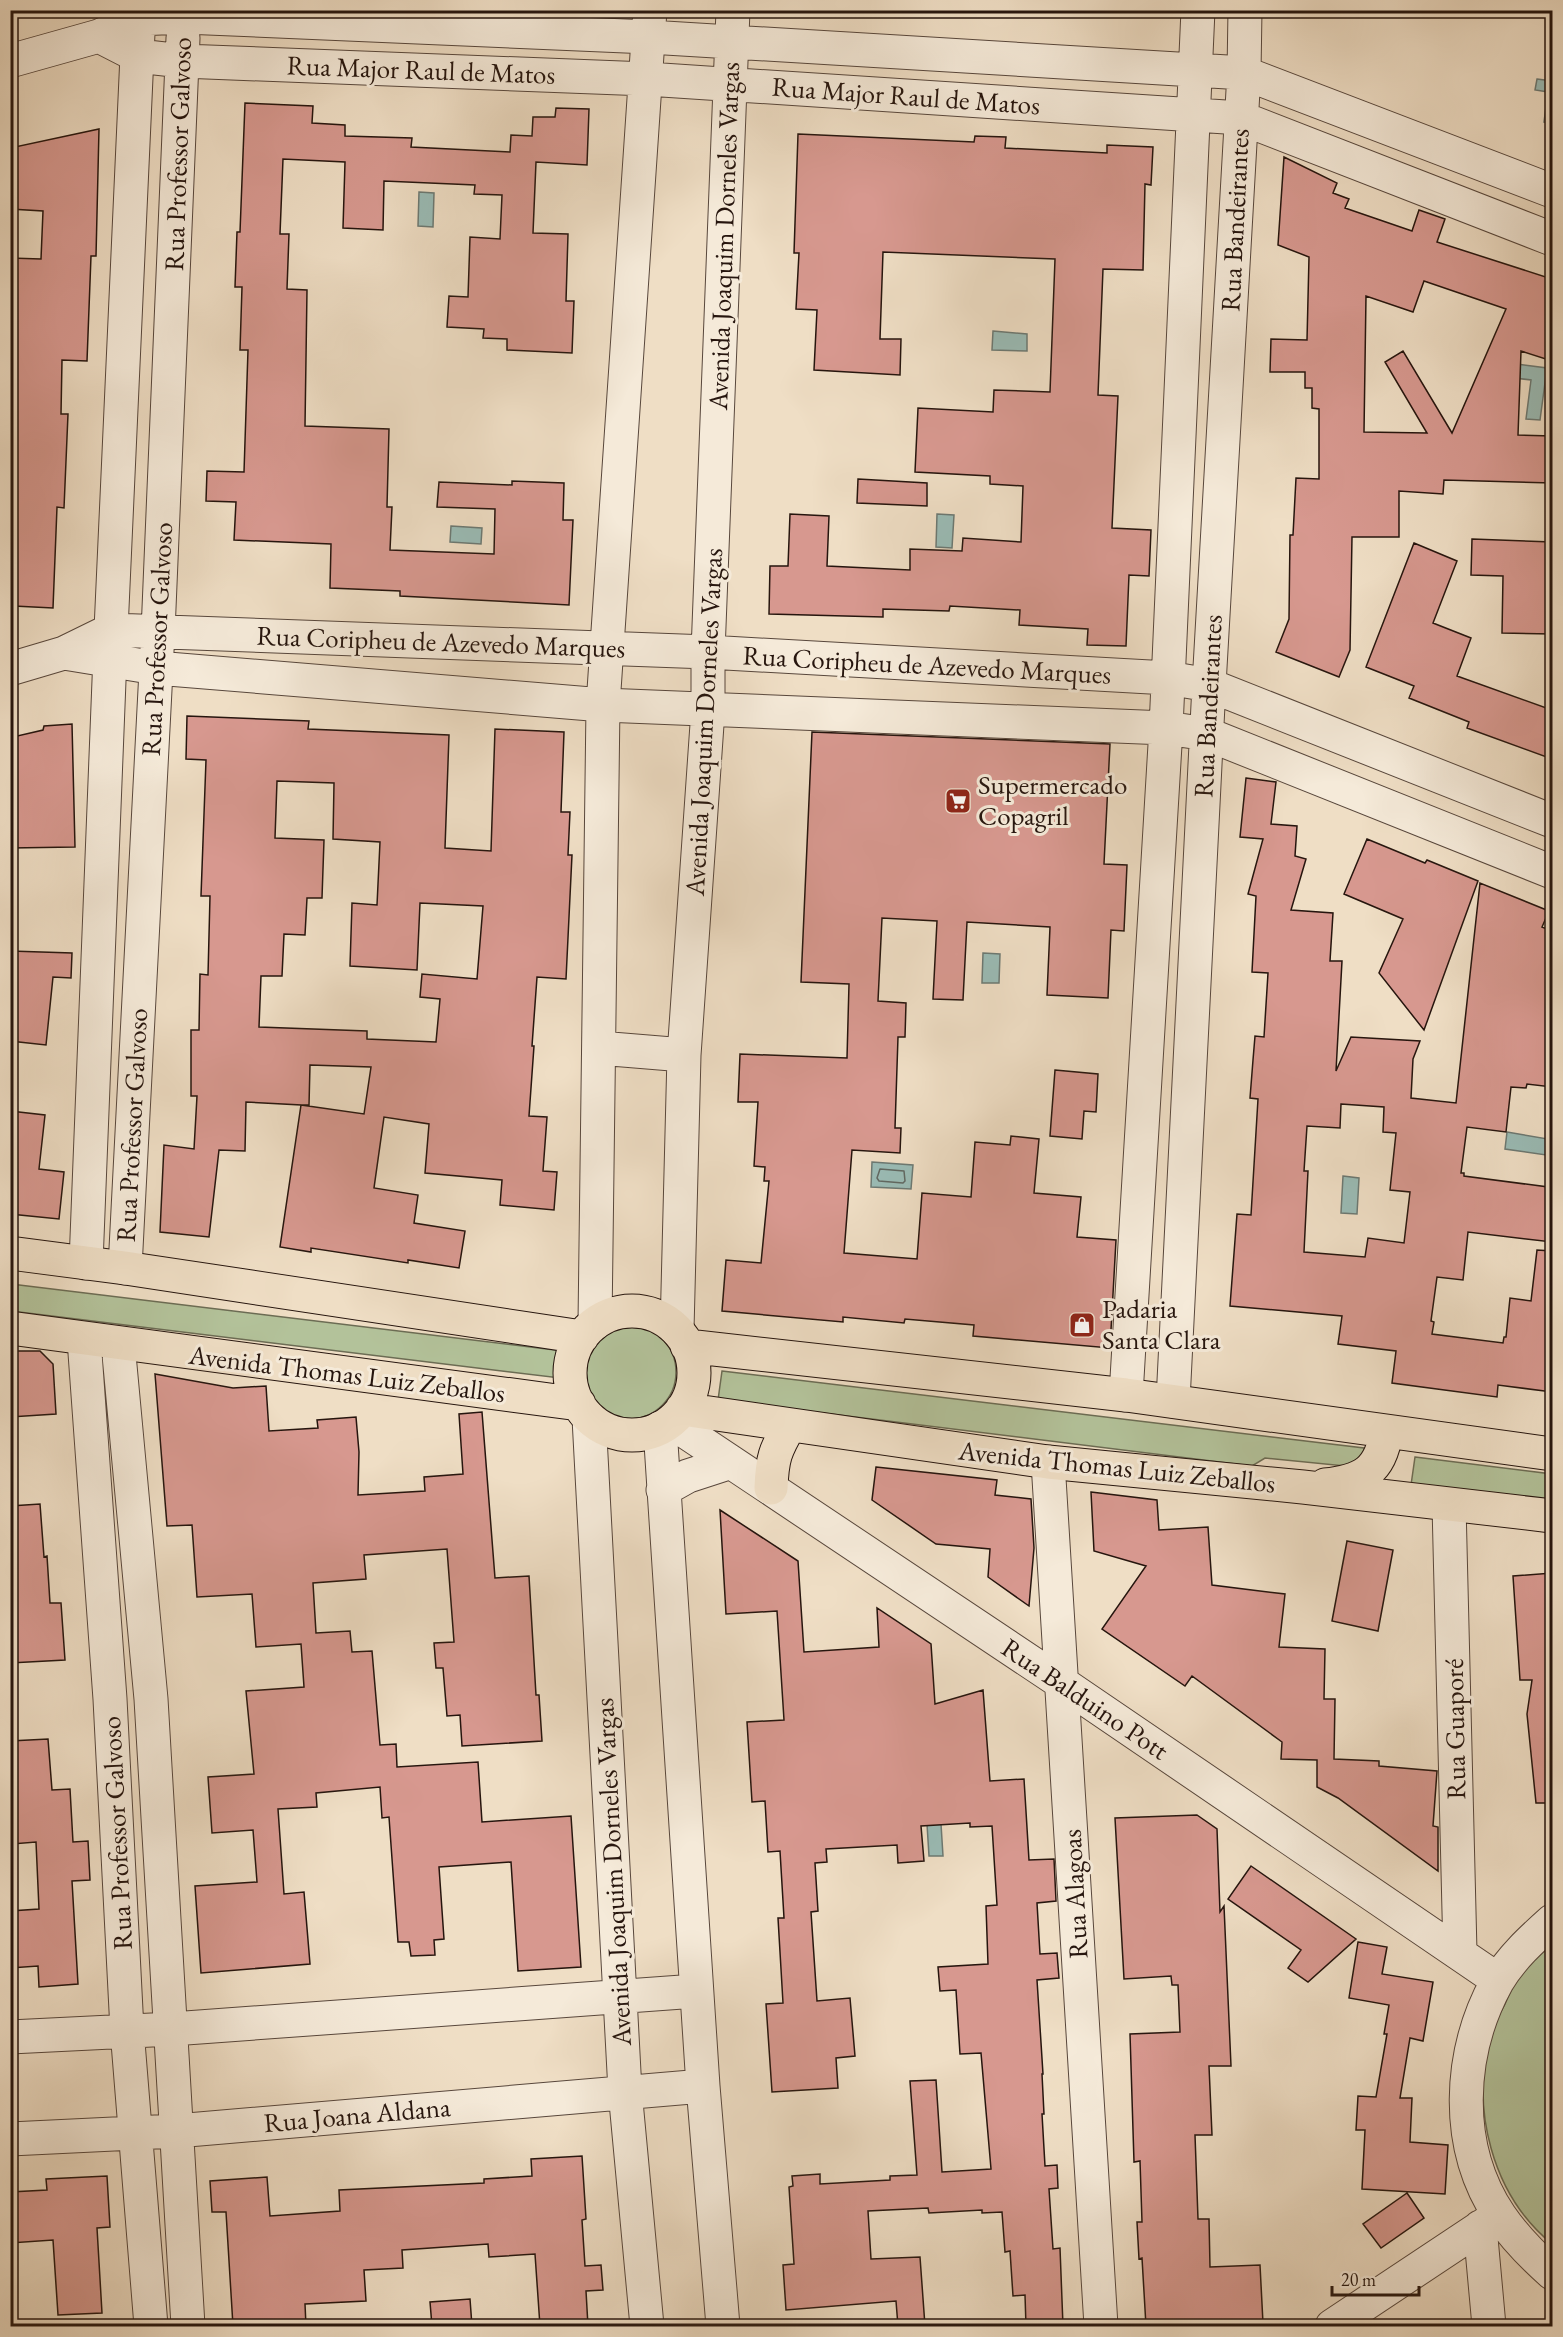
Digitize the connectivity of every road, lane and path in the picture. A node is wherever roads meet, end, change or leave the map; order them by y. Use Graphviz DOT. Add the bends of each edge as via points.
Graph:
graph roads {
  1 [pos="1198,10"];
  2 [pos="1245,10"];
  3 [pos="184,14"];
  4 [pos="138,15"];
  5 [pos="650,24"];
  6 [pos="733,26"];
  7 [pos="99,36"];
  8 [pos="138,56"];
  9 [pos="975,56"];
  10 [pos="10,61"];
  11 [pos="182,61"];
  12 [pos="1196,69"];
  13 [pos="1244,73"];
  14 [pos="647,79"];
  15 [pos="730,86"];
  16 [pos="970,100"];
  17 [pos="1195,114"];
  18 [pos="1240,118"];
  19 [pos="1464,158"];
  20 [pos="1552,191"];
  21 [pos="1452,200"];
  22 [pos="1552,240"];
  23 [pos="124,354"];
  24 [pos="170,357"];
  25 [pos="1183,362"];
  26 [pos="1227,364"];
  27 [pos="1178,480"];
  28 [pos="1220,483"];
  29 [pos="111,630"];
  30 [pos="158,632"];
  31 [pos="607,648"];
  32 [pos="708,652"];
  33 [pos="64,653"];
  34 [pos="110,662"];
  35 [pos="156,668"];
  36 [pos="10,669"];
  37 [pos="1168,678"];
  38 [pos="1209,684"];
  39 [pos="603,705"];
  40 [pos="708,710"];
  41 [pos="1166,728"];
  42 [pos="1207,734"];
  43 [pos="1372,749"];
  44 [pos="1356,794"];
  45 [pos="1552,821"];
  46 [pos="1159,848"];
  47 [pos="1201,851"];
  48 [pos="1552,872"];
  49 [pos="99,940"];
  50 [pos="142,943"];
  51 [pos="1151,985"];
  52 [pos="1194,988"];
  53 [pos="599,1048"];
  54 [pos="684,1055"];
  55 [pos="10,1253"];
  56 [pos="86,1263"];
  57 [pos="125,1268"];
  58 [pos="1133,1283"];
  59 [pos="1179,1286"];
  60 [pos="10,1328"];
  61 [pos="589,1330"];
  62 [pos="682,1338"];
  63 [pos="84,1339"];
  64 [pos="118,1344"];
  65 [pos="1126,1395"];
  66 [pos="1173,1401"];
  67 [pos="584,1411"];
  68 [pos="671,1420"];
  69 [pos="790,1425"];
  70 [pos="1386,1432"];
  71 [pos="1552,1454"];
  72 [pos="730,1462"];
  73 [pos="1048,1462"];
  74 [pos="1303,1487"];
  75 [pos="771,1488"];
  76 [pos="663,1490"];
  77 [pos="1449,1505"];
  78 [pos="1552,1516"];
  79 [pos="1062,1683"];
  80 [pos="110,1699"];
  81 [pos="151,1699"];
  82 [pos="1552,1921"];
  83 [pos="1460,1952"];
  84 [pos="1498,1980"];
  85 [pos="696,1991"];
  86 [pos="620,1996"];
  87 [pos="172,2029"];
  88 [pos="127,2030"];
  89 [pos="10,2037"];
  90 [pos="703,2086"];
  91 [pos="626,2091"];
  92 [pos="176,2131"];
  93 [pos="134,2132"];
  94 [pos="10,2139"];
  95 [pos="1490,2221"];
  96 [pos="1552,2273"];
  97 [pos="151,2326"];
  98 [pos="188,2326"];
  99 [pos="647,2326"];
  100 [pos="723,2326"];
  101 [pos="1101,2326"];
  102 [pos="1332,2326"];
  103 [pos="1489,2326"];
  1 -- 12 [label="street, Rua Bandeirantes"];
  2 -- 13 [label="street, Rua Bandeirantes"];
  3 -- 4 [label="street, Rua Major Raul de Matos"];
  3 -- 5 [label="street, Rua Major Raul de Matos"];
  3 -- 11 [label="street, Rua Professor Galvoso"];
  4 -- 7 [label="street, Rua Major Raul de Matos"];
  4 -- 8 [label="street, Rua Professor Galvoso"];
  5 -- 6 [label="street, Rua Major Raul de Matos"];
  5 -- 14 [label="street, Avenida Joaquim Dorneles Vargas"];
  6 -- 9 [label="street, Rua Major Raul de Matos"];
  6 -- 15 [label="street, Avenida Joaquim Dorneles Vargas"];
  7 -- 8 [label="street, Rua Major Raul de Matos"];
  7 -- 10 [label="street, Rua Major Raul de Matos"];
  8 -- 11 [label="street, Rua Major Raul de Matos"];
  8 -- 23 [label="street, Rua Professor Galvoso"];
  9 -- 12 [label="street, Rua Major Raul de Matos"];
  9 -- 16 [label="street"];
  11 -- 14 [label="street, Rua Major Raul de Matos"];
  11 -- 24 [label="street, Rua Professor Galvoso"];
  12 -- 13 [label="street, Rua Major Raul de Matos"];
  12 -- 17 [label="street, Rua Bandeirantes"];
  13 -- 18 [label="street, Rua Bandeirantes"];
  13 -- 19 [label="street, Rua Major Raul de Matos"];
  14 -- 15 [label="street, Rua Major Raul de Matos"];
  14 -- 31 [label="street, Avenida Joaquim Dorneles Vargas"];
  15 -- 16 [label="street, Rua Major Raul de Matos"];
  15 -- 32 [label="street, Avenida Joaquim Dorneles Vargas"];
  16 -- 17 [label="street, Rua Major Raul de Matos"];
  17 -- 18 [label="street, Rua Major Raul de Matos"];
  17 -- 25 [label="street, Rua Bandeirantes"];
  18 -- 21 [label="street, Rua Major Raul de Matos"];
  18 -- 26 [label="street, Rua Bandeirantes"];
  19 -- 20 [label="street, Rua Major Raul de Matos"];
  19 -- 21 [label="street"];
  21 -- 22 [label="street, Rua Major Raul de Matos"];
  23 -- 24 [label="street"];
  23 -- 29 [label="street, Rua Professor Galvoso"];
  24 -- 30 [label="street, Rua Professor Galvoso"];
  25 -- 26 [label="street"];
  25 -- 27 [label="street, Rua Bandeirantes"];
  26 -- 28 [label="street, Rua Bandeirantes"];
  27 -- 28 [label="street"];
  27 -- 37 [label="street, Rua Bandeirantes"];
  28 -- 38 [label="street, Rua Bandeirantes"];
  29 -- 30 [label="street, Rua Coripheu de Azevedo Marques"];
  29 -- 33 [label="street, Rua Coripheu de Azevedo Marques"];
  29 -- 34 [label="street, Rua Professor Galvoso"];
  30 -- 31 [label="street, Rua Coripheu de Azevedo Marques"];
  30 -- 35 [label="street, Rua Professor Galvoso"];
  31 -- 32 [label="street, Rua Coripheu de Azevedo Marques"];
  31 -- 39 [label="street, Avenida Joaquim Dorneles Vargas"];
  32 -- 37 [label="street, Rua Coripheu de Azevedo Marques"];
  32 -- 40 [label="street, Avenida Joaquim Dorneles Vargas"];
  33 -- 34 [label="street, Rua Coripheu de Azevedo Marques"];
  33 -- 36 [label="street, Rua Coripheu de Azevedo Marques"];
  34 -- 35 [label="street, Rua Coripheu de Azevedo Marques"];
  34 -- 49 [label="street, Rua Professor Galvoso"];
  35 -- 39 [label="street, Rua Coripheu de Azevedo Marques"];
  35 -- 50 [label="street, Rua Professor Galvoso"];
  37 -- 38 [label="street, Rua Coripheu de Azevedo Marques"];
  37 -- 41 [label="street, Rua Bandeirantes"];
  38 -- 42 [label="street, Rua Bandeirantes"];
  38 -- 43 [label="street, Rua Coripheu de Azevedo Marques"];
  39 -- 40 [label="street, Rua Coripheu de Azevedo Marques"];
  39 -- 53 [label="street, Avenida Joaquim Dorneles Vargas"];
  40 -- 41 [label="street, Rua Coripheu de Azevedo Marques"];
  40 -- 54 [label="street, Avenida Joaquim Dorneles Vargas"];
  41 -- 42 [label="street, Rua Coripheu de Azevedo Marques"];
  41 -- 46 [label="street, Rua Bandeirantes"];
  42 -- 44 [label="street, Rua Coripheu de Azevedo Marques"];
  42 -- 47 [label="street, Rua Bandeirantes"];
  43 -- 44 [label="street"];
  43 -- 45 [label="street, Rua Coripheu de Azevedo Marques"];
  44 -- 48 [label="street, Rua Coripheu de Azevedo Marques"];
  46 -- 47 [label="street"];
  46 -- 51 [label="street, Rua Bandeirantes"];
  47 -- 52 [label="street, Rua Bandeirantes"];
  49 -- 50 [label="street"];
  49 -- 56 [label="street, Rua Professor Galvoso"];
  50 -- 57 [label="street, Rua Professor Galvoso"];
  51 -- 52 [label="street"];
  51 -- 58 [label="street, Rua Bandeirantes"];
  52 -- 59 [label="street, Rua Bandeirantes"];
  53 -- 54 [label="street"];
  53 -- 61 [label="street, Avenida Joaquim Dorneles Vargas"];
  54 -- 62 [label="street, Avenida Joaquim Dorneles Vargas"];
  55 -- 56 [label="main road"];
  56 -- 57 [label="main road"];
  57 -- 61 [label="main road"];
  58 -- 59 [label="street"];
  58 -- 65 [label="street, Rua Bandeirantes"];
  59 -- 66 [label="street, Rua Bandeirantes"];
  60 -- 63 [label="main road, Avenida Thomas Luiz Zeballos"];
  61 -- 62 [label="main road" via="616,1313 639,1312 661,1318"];
  61 -- 67 [label="main road, Avenida Joaquim Dorneles Vargas" via="573,1354 570,1374 573,1393"];
  62 -- 65 [label="main road"];
  62 -- 68 [label="main road, Avenida Joaquim Dorneles Vargas" via="694,1374 690,1395"];
  63 -- 64 [label="main road, Avenida Thomas Luiz Zeballos"];
  63 -- 80 [label="street, Rua Professor Galvoso"];
  64 -- 67 [label="main road, Avenida Thomas Luiz Zeballos"];
  64 -- 81 [label="street, Rua Professor Galvoso"];
  65 -- 66 [label="main road"];
  66 -- 70 [label="main road"];
  67 -- 68 [label="main road, Avenida Thomas Luiz Zeballos" via="606,1429 624,1435 644,1434"];
  67 -- 86 [label="street, Avenida Joaquim Dorneles Vargas"];
  68 -- 69 [label="main road, Avenida Thomas Luiz Zeballos"];
  68 -- 72 [label="street, Rua Balduino Pott"];
  68 -- 76 [label="street, Avenida Joaquim Dorneles Vargas"];
  69 -- 73 [label="main road, Avenida Thomas Luiz Zeballos"];
  69 -- 75 [label="main road" via="776,1448"];
  70 -- 71 [label="main road"];
  70 -- 74 [label="main road" via="1384,1449 1366,1474 1349,1483"];
  72 -- 75 [label="street, Rua Balduino Pott"];
  72 -- 76 [label="street" via="688,1476"];
  73 -- 74 [label="main road, Avenida Thomas Luiz Zeballos"];
  73 -- 79 [label="street, Rua Alagoas"];
  74 -- 77 [label="main road, Avenida Thomas Luiz Zeballos"];
  75 -- 79 [label="street, Rua Balduino Pott"];
  76 -- 85 [label="street, Avenida Joaquim Dorneles Vargas"];
  77 -- 78 [label="main road, Avenida Thomas Luiz Zeballos"];
  77 -- 83 [label="street, Rua Guaporé"];
  79 -- 83 [label="street, Rua Balduino Pott"];
  79 -- 101 [label="street, Rua Alagoas"];
  80 -- 81 [label="street"];
  80 -- 88 [label="street, Rua Professor Galvoso"];
  81 -- 87 [label="street, Rua Professor Galvoso"];
  82 -- 84 [label="street" via="1527,1942"];
  83 -- 84 [label="street, Rua Balduino Pott"];
  84 -- 95 [label="street" via="1480,2017 1472,2046 1466,2097 1470,2138"];
  85 -- 86 [label="street"];
  85 -- 90 [label="street, Avenida Joaquim Dorneles Vargas"];
  86 -- 87 [label="street"];
  86 -- 91 [label="street, Avenida Joaquim Dorneles Vargas"];
  87 -- 88 [label="street"];
  87 -- 92 [label="street, Rua Professor Galvoso"];
  88 -- 89 [label="street"];
  88 -- 93 [label="street, Rua Professor Galvoso"];
  90 -- 91 [label="street, Rua Joana Aldana"];
  90 -- 100 [label="street, Avenida Joaquim Dorneles Vargas"];
  91 -- 92 [label="street, Rua Joana Aldana"];
  91 -- 99 [label="street, Avenida Joaquim Dorneles Vargas"];
  92 -- 93 [label="street, Rua Joana Aldana"];
  92 -- 98 [label="street, Rua Professor Galvoso"];
  93 -- 94 [label="street, Rua Joana Aldana"];
  93 -- 97 [label="street, Rua Professor Galvoso"];
  95 -- 96 [label="street"];
  95 -- 102 [label="street"];
  95 -- 103 [label="street"];
}
